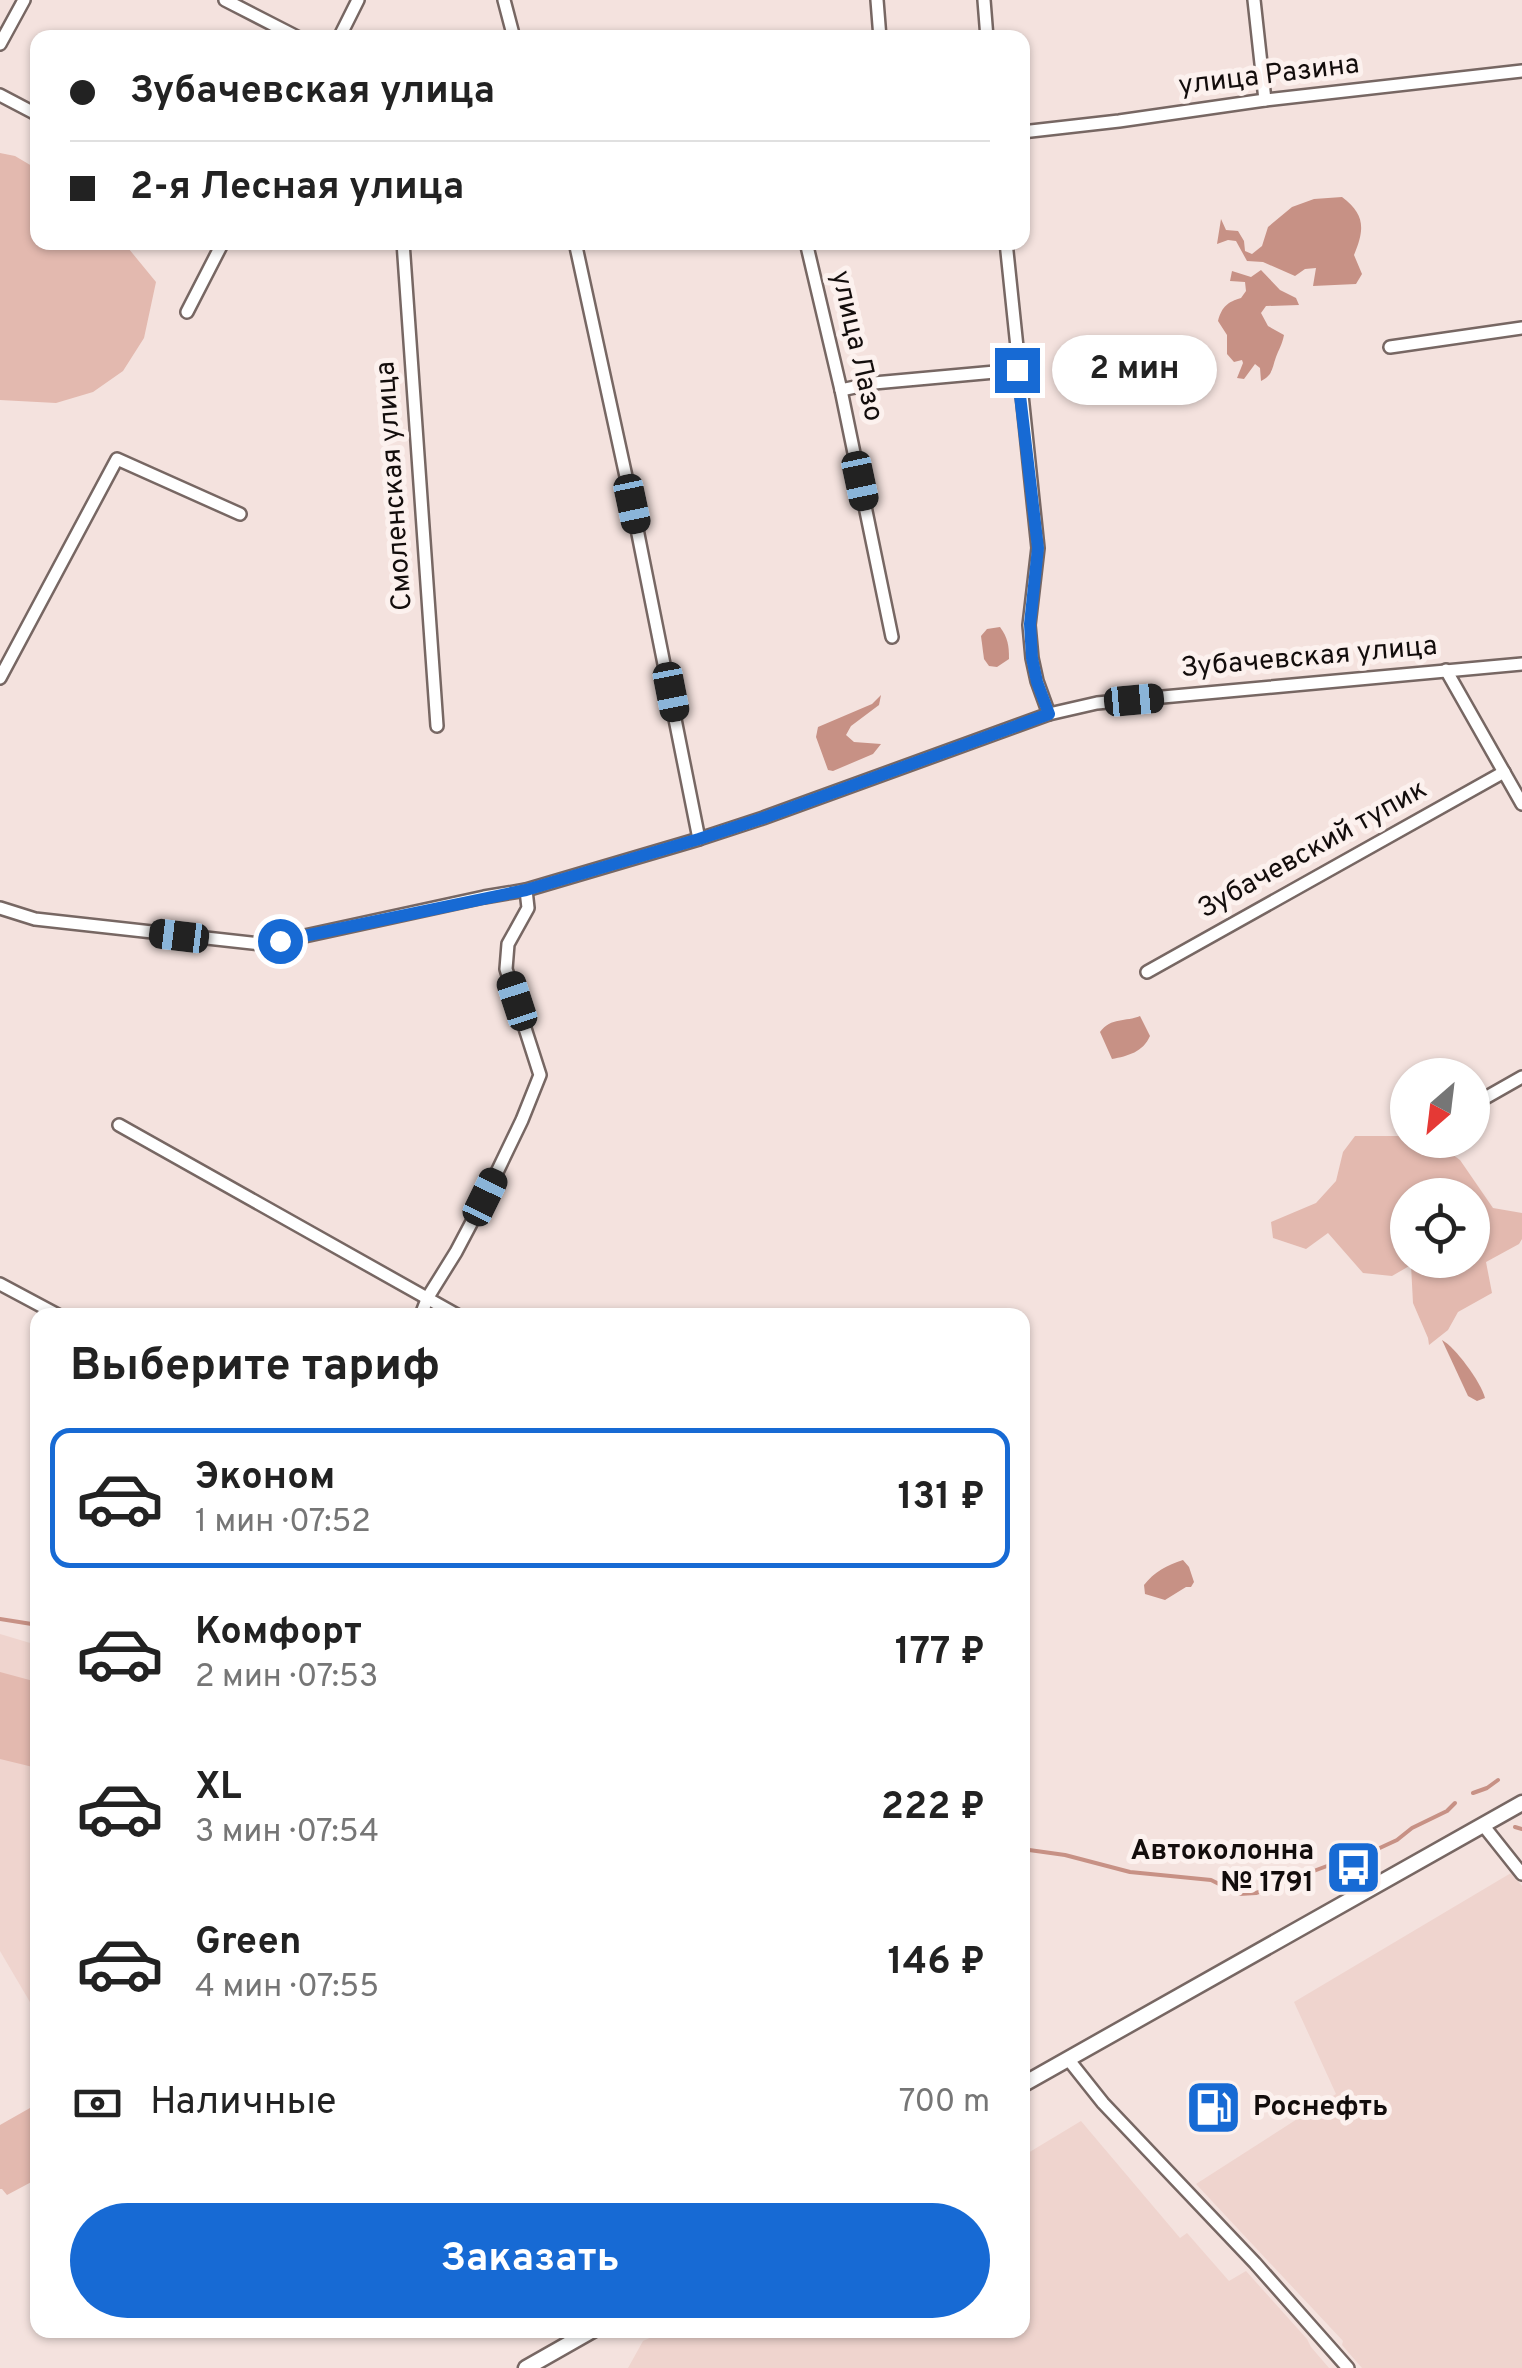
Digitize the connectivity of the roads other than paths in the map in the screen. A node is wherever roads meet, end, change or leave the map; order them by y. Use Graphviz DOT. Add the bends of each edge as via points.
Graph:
graph roads {
  1 [pos="24,0"];
  2 [pos="225,0"];
  3 [pos="358,0"];
  4 [pos="504,0"];
  5 [pos="877,0"];
  6 [pos="984,0"];
  7 [pos="1254,0"];
  8 [pos="283,30"];
  9 [pos="342,30"];
  10 [pos="512,30"];
  11 [pos="879,30"];
  12 [pos="986,30"];
  13 [pos="0,44"];
  14 [pos="1522,71"];
  15 [pos="0,94"];
  16 [pos="1265,100"];
  17 [pos="30,110"];
  18 [pos="1030,131"];
  19 [pos="219,250"];
  20 [pos="405,250"];
  21 [pos="577,250"];
  22 [pos="808,250"];
  23 [pos="1007,250"];
  24 [pos="187,312"];
  25 [pos="1522,328"];
  26 [pos="1390,347"];
  27 [pos="1017,370"];
  28 [pos="841,390"];
  29 [pos="240,514"];
  30 [pos="892,638"];
  31 [pos="1522,664"];
  32 [pos="1446,670"];
  33 [pos="0,678"];
  34 [pos="1049,714"];
  35 [pos="437,726"];
  36 [pos="1504,772"];
  37 [pos="1522,804"];
  38 [pos="699,839"];
  39 [pos="526,890"];
  40 [pos="0,908"];
  41 [pos="1147,972"];
  42 [pos="1522,1077"];
  43 [pos="1490,1095"];
  44 [pos="119,1124"];
  45 [pos="0,1284"];
  46 [pos="428,1297"];
  47 [pos="45,1308"];
  48 [pos="424,1308"];
  49 [pos="446,1308"];
  50 [pos="1522,1803"];
  51 [pos="1483,1824"];
  52 [pos="1522,1874"];
  53 [pos="1068,2059"];
  54 [pos="1030,2081"];
  55 [pos="579,2338"];
  56 [pos="526,2368"];
  57 [pos="1348,2368"];
  1 -- 13 [label="street"];
  2 -- 8 [label="street"];
  3 -- 9 [label="street"];
  4 -- 10 [label="street"];
  5 -- 11 [label="street"];
  6 -- 12 [label="street"];
  7 -- 16 [label="street"];
  14 -- 16 [label="street, улица Разина"];
  15 -- 17 [label="street"];
  16 -- 18 [label="street, улица Разина"];
  19 -- 24 [label="street"];
  20 -- 35 [label="street, Смоленская улица"];
  21 -- 38 [label="street"];
  22 -- 28 [label="street, улица Лазо"];
  23 -- 27 [label="street"];
  25 -- 26 [label="street"];
  27 -- 28 [label="street"];
  27 -- 34 [label="street" via="1038,548 1032,658"];
  28 -- 30 [label="street, улица Лазо"];
  29 -- 33 [label="street" via="117,459"];
  31 -- 32 [label="street, Зубачевская улица"];
  32 -- 34 [label="street, Зубачевская улица" via="1097,703"];
  32 -- 36 [label="street"];
  34 -- 38 [label="street, Зубачевская улица"];
  36 -- 37 [label="street"];
  36 -- 41 [label="street, Зубачевский тупик"];
  38 -- 39 [label="street, Зубачевская улица"];
  39 -- 40 [label="street, Зубачевская улица" via="260,944 35,919"];
  39 -- 46 [label="street" via="528,908 508,944 506,968 540,1076 485,1197"];
  42 -- 43 [label="street"];
  44 -- 46 [label="street"];
  45 -- 47 [label="street"];
  46 -- 48 [label="street"];
  46 -- 49 [label="street"];
  50 -- 51 [label="main road"];
  51 -- 52 [label="street"];
  51 -- 53 [label="main road"];
  53 -- 54 [label="main road"];
  53 -- 57 [label="street"];
  55 -- 56 [label="main road"];
}
